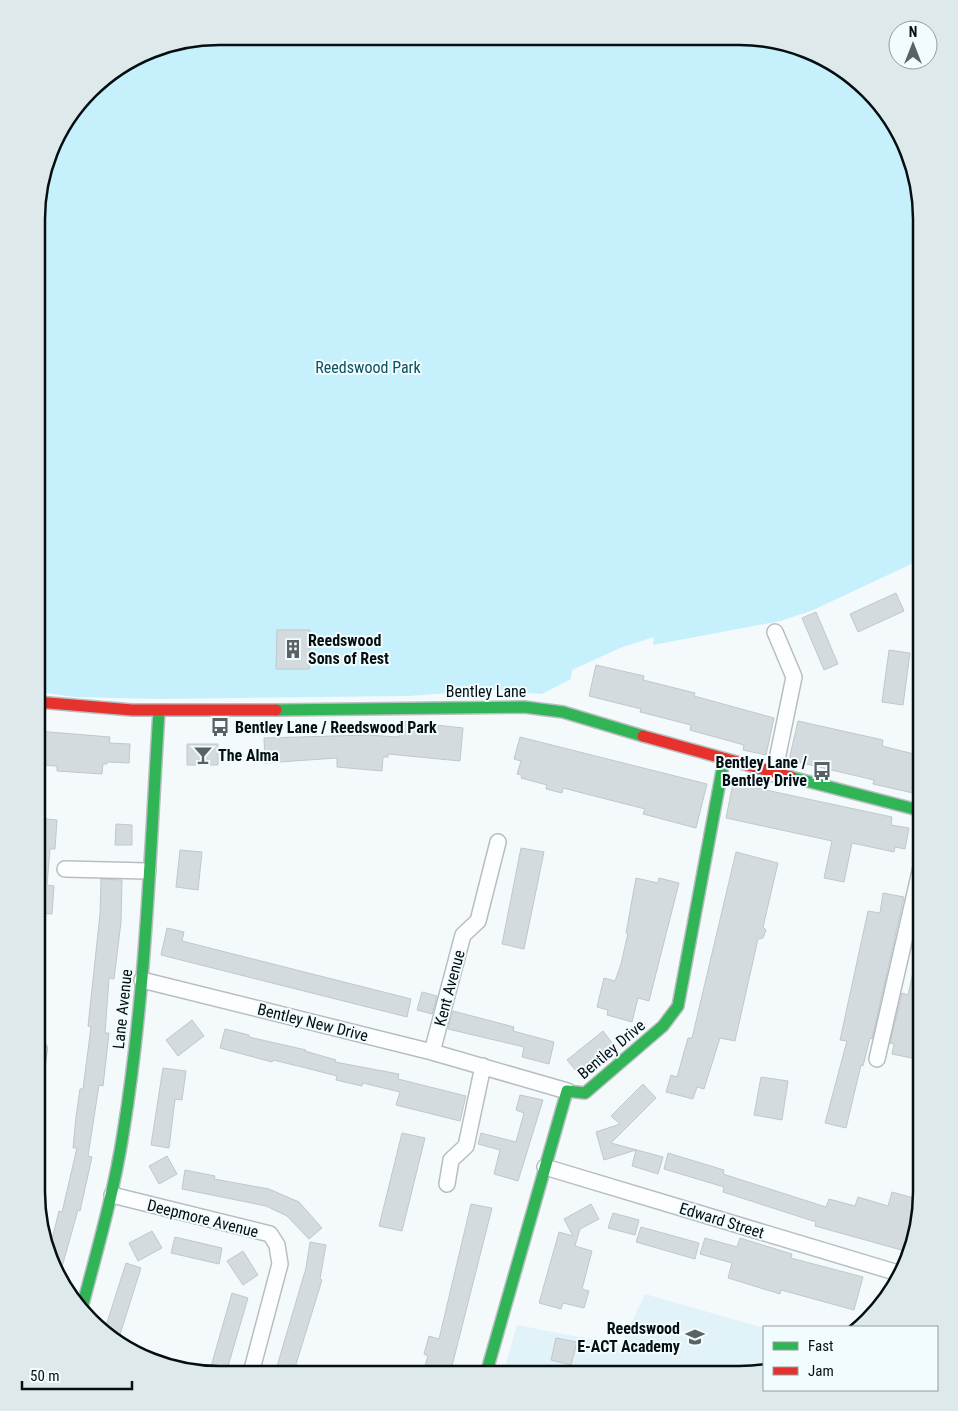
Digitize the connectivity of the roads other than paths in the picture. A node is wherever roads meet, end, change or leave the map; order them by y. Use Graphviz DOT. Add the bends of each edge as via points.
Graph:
graph roads {
  1 [pos="775,632"];
  2 [pos="45,703"];
  3 [pos="159,711"];
  4 [pos="724,760"];
  5 [pos="774,774"];
  6 [pos="913,809"];
  7 [pos="498,842"];
  8 [pos="65,869"];
  9 [pos="148,871"];
  10 [pos="913,919"];
  11 [pos="142,980"];
  12 [pos="432,1052"];
  13 [pos="877,1059"];
  14 [pos="483,1066"];
  15 [pos="567,1091"];
  16 [pos="545,1168"];
  17 [pos="447,1184"];
  18 [pos="112,1195"];
  19 [pos="894,1272"];
  20 [pos="84,1301"];
  21 [pos="253,1366"];
  22 [pos="488,1366"];
  1 -- 5 [label="street" via="794,677"];
  2 -- 3 [label="street, Bentley Lane"];
  3 -- 4 [label="street, Bentley Lane" via="504,704 563,712"];
  3 -- 9 [label="street, Lane Avenue"];
  4 -- 5 [label="street, Bentley Lane"];
  4 -- 15 [label="street, Bentley Drive" via="678,1006 663,1026 585,1093"];
  5 -- 6 [label="street, Bentley Lane"];
  7 -- 12 [label="street, Kent Avenue" via="478,921 463,935"];
  8 -- 9 [label="street"];
  9 -- 11 [label="street, Lane Avenue"];
  10 -- 13 [label="street"];
  11 -- 12 [label="street, Bentley New Drive"];
  11 -- 18 [label="street, Lane Avenue" via="135,1050"];
  12 -- 14 [label="street, Bentley New Drive"];
  14 -- 15 [label="street, Bentley New Drive"];
  14 -- 17 [label="street" via="466,1146 451,1160"];
  15 -- 16 [label="street, Bentley Drive"];
  16 -- 19 [label="street, Edward Street"];
  16 -- 22 [label="street, Bentley Drive"];
  18 -- 20 [label="street, Lane Avenue"];
  18 -- 21 [label="street, Deepmore Avenue" via="270,1234 277,1245 280,1264"];
}
